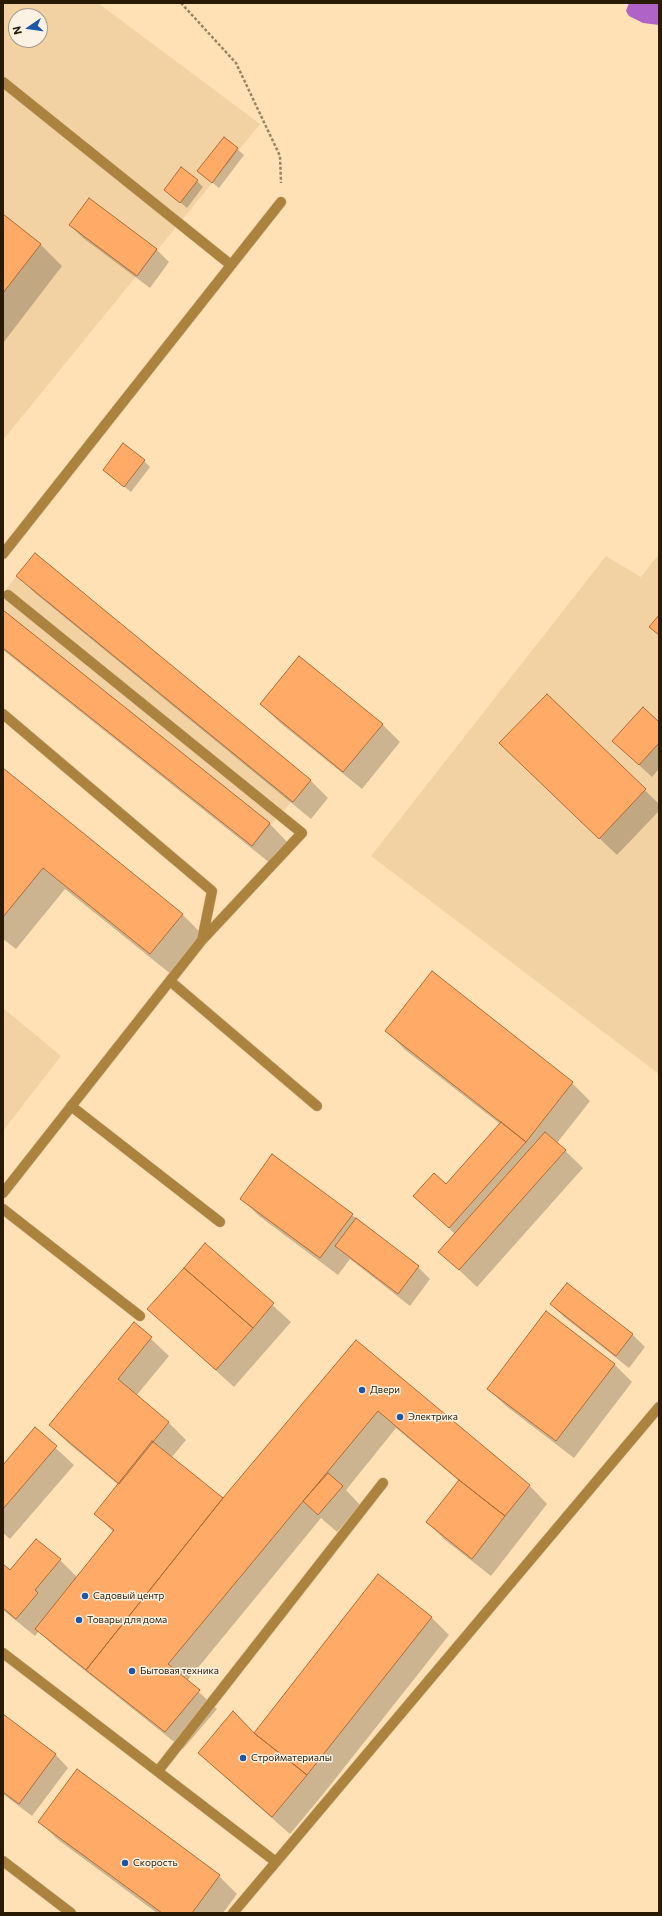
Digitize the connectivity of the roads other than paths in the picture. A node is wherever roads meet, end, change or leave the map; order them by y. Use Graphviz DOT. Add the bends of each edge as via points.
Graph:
graph roads {
  1 [pos="3,82"];
  2 [pos="281,202"];
  3 [pos="231,265"];
  4 [pos="3,554"];
  5 [pos="8,594"];
  6 [pos="3,714"];
  7 [pos="202,940"];
  8 [pos="170,981"];
  9 [pos="71,1106"];
  10 [pos="317,1106"];
  11 [pos="3,1193"];
  12 [pos="3,1209"];
  13 [pos="220,1222"];
  14 [pos="140,1316"];
  15 [pos="659,1407"];
  16 [pos="383,1483"];
  17 [pos="3,1653"];
  18 [pos="158,1771"];
  19 [pos="3,1861"];
  20 [pos="276,1862"];
  21 [pos="71,1913"];
  22 [pos="233,1913"];
  1 -- 3 [label="lane"];
  2 -- 3 [label="lane"];
  3 -- 4 [label="lane"];
  5 -- 7 [label="lane" via="302,833"];
  6 -- 7 [label="lane" via="212,891"];
  7 -- 8 [label="lane"];
  8 -- 9 [label="lane"];
  8 -- 10 [label="lane"];
  9 -- 11 [label="lane"];
  9 -- 13 [label="lane"];
  12 -- 14 [label="lane"];
  15 -- 20 [label="lane"];
  16 -- 18 [label="lane"];
  17 -- 18 [label="lane"];
  18 -- 20 [label="lane"];
  19 -- 21 [label="lane"];
  20 -- 22 [label="lane"];
}
